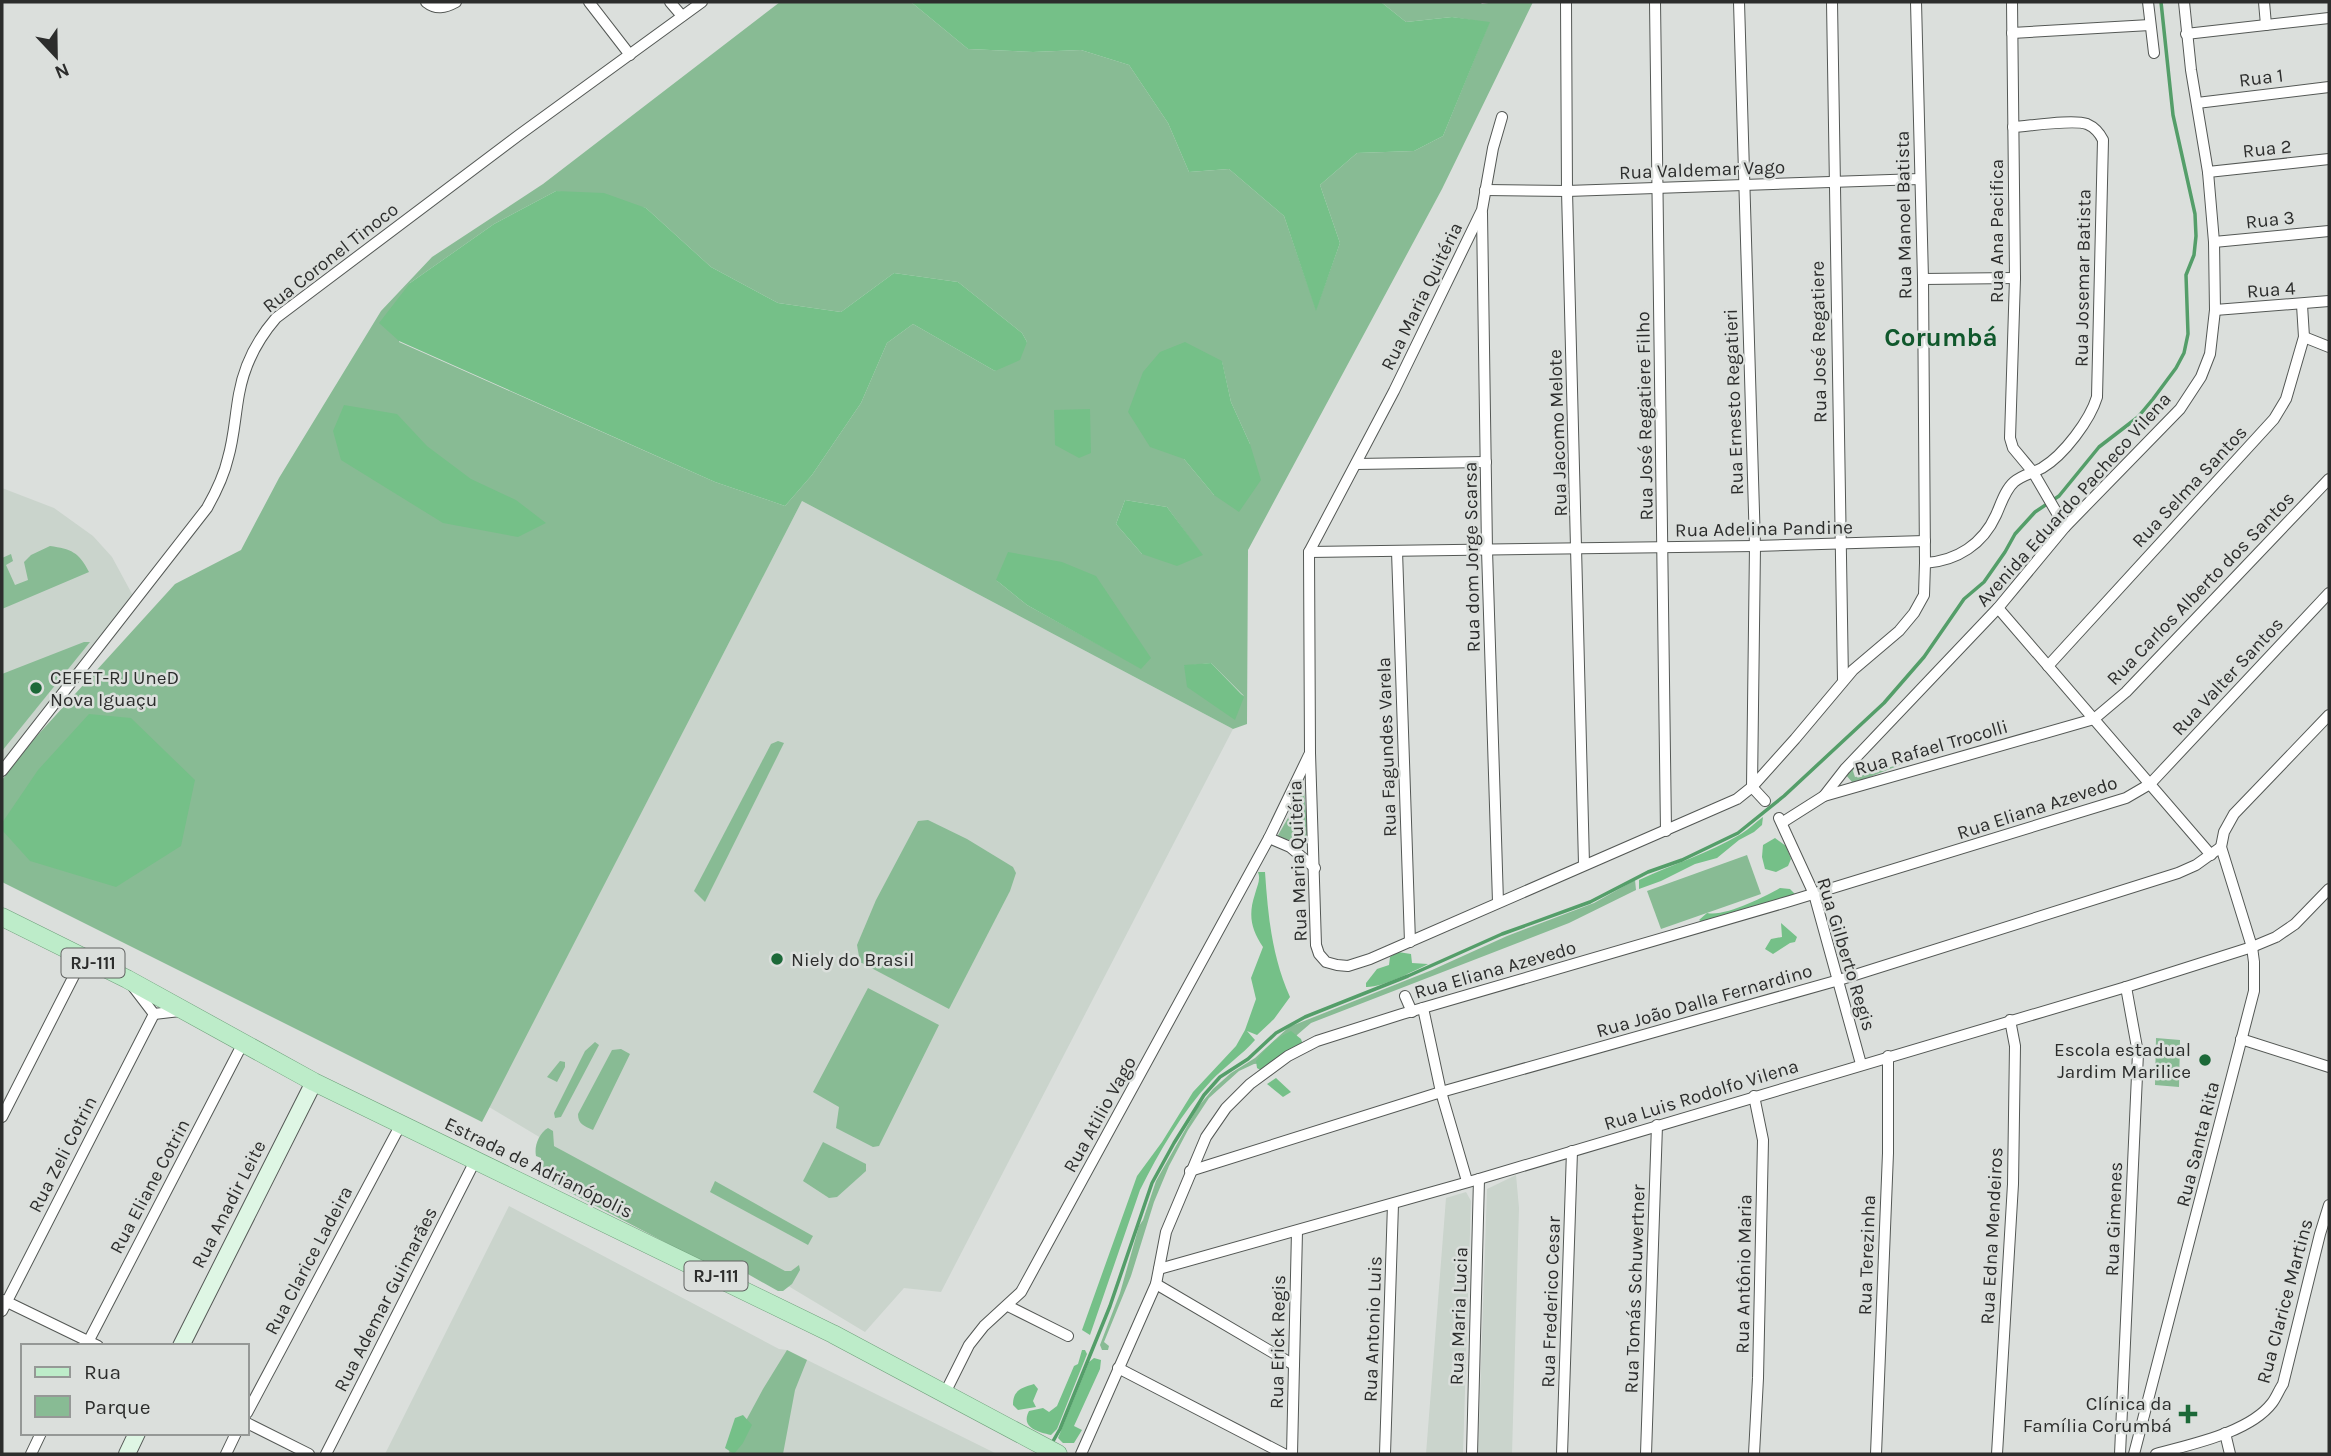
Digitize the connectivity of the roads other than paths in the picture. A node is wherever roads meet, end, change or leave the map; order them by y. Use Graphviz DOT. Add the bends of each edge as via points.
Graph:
graph roads {
  1 [pos="426,2"];
  2 [pos="456,2"];
  3 [pos="589,2"];
  4 [pos="670,2"];
  5 [pos="702,2"];
  6 [pos="1566,2"];
  7 [pos="1655,2"];
  8 [pos="1739,2"];
  9 [pos="1832,2"];
  10 [pos="1916,2"];
  11 [pos="2012,2"];
  12 [pos="2148,2"];
  13 [pos="2184,2"];
  14 [pos="2264,2"];
  15 [pos="682,16"];
  16 [pos="2329,18"];
  17 [pos="2150,25"];
  18 [pos="2266,25"];
  19 [pos="2012,33"];
  20 [pos="2186,34"];
  21 [pos="2154,53"];
  22 [pos="630,55"];
  23 [pos="2329,87"];
  24 [pos="2197,103"];
  25 [pos="1502,117"];
  26 [pos="2013,127"];
  27 [pos="2329,159"];
  28 [pos="2208,172"];
  29 [pos="1920,179"];
  30 [pos="1833,182"];
  31 [pos="1744,185"];
  32 [pos="1659,188"];
  33 [pos="1485,190"];
  34 [pos="1567,191"];
  35 [pos="1482,210"];
  36 [pos="2329,231"];
  37 [pos="2214,242"];
  38 [pos="2015,278"];
  39 [pos="1923,279"];
  40 [pos="2329,301"];
  41 [pos="2302,305"];
  42 [pos="2216,310"];
  43 [pos="2304,337"];
  44 [pos="2329,347"];
  45 [pos="1486,462"];
  46 [pos="1356,464"];
  47 [pos="2033,472"];
  48 [pos="2329,479"];
  49 [pos="2065,527"];
  50 [pos="1925,541"];
  51 [pos="1840,544"];
  52 [pos="1755,546"];
  53 [pos="1663,547"];
  54 [pos="1577,549"];
  55 [pos="1487,550"];
  56 [pos="1397,551"];
  57 [pos="1309,552"];
  58 [pos="1925,563"];
  59 [pos="2329,593"];
  60 [pos="1924,595"];
  61 [pos="1998,608"];
  62 [pos="2048,666"];
  63 [pos="1843,681"];
  64 [pos="2329,715"];
  65 [pos="2094,719"];
  66 [pos="1310,753"];
  67 [pos="2,771"];
  68 [pos="2150,784"];
  69 [pos="1752,787"];
  70 [pos="1824,796"];
  71 [pos="1765,801"];
  72 [pos="1781,820"];
  73 [pos="1666,831"];
  74 [pos="1269,838"];
  75 [pos="2221,847"];
  76 [pos="2211,855"];
  77 [pos="1584,864"];
  78 [pos="1315,868"];
  79 [pos="2329,889"];
  80 [pos="1814,894"];
  81 [pos="1498,902"];
  82 [pos="2,918"];
  83 [pos="1410,942"];
  84 [pos="2252,947"];
  85 [pos="83,958"];
  86 [pos="127,979"];
  87 [pos="1839,980"];
  88 [pos="2126,987"];
  89 [pos="1405,996"];
  90 [pos="185,1010"];
  91 [pos="1417,1010"];
  92 [pos="154,1014"];
  93 [pos="2010,1020"];
  94 [pos="2241,1039"];
  95 [pos="243,1043"];
  96 [pos="1888,1056"];
  97 [pos="1861,1064"];
  98 [pos="2329,1067"];
  99 [pos="314,1082"];
  100 [pos="1441,1092"];
  101 [pos="1754,1096"];
  102 [pos="2,1117"];
  103 [pos="401,1124"];
  104 [pos="1657,1125"];
  105 [pos="1572,1151"];
  106 [pos="476,1159"];
  107 [pos="1190,1171"];
  108 [pos="1479,1179"];
  109 [pos="1467,1181"];
  110 [pos="1393,1204"];
  111 [pos="2329,1205"];
  112 [pos="1297,1231"];
  113 [pos="1159,1269"];
  114 [pos="1156,1284"];
  115 [pos="3,1304"];
  116 [pos="1009,1306"];
  117 [pos="1068,1336"];
  118 [pos="90,1344"];
  119 [pos="182,1344"];
  120 [pos="1294,1366"];
  121 [pos="1118,1368"];
  122 [pos="944,1395"];
  123 [pos="248,1411"];
  124 [pos="248,1424"];
  125 [pos="2225,1433"];
  126 [pos="40,1435"];
  127 [pos="136,1435"];
  128 [pos="235,1435"];
  129 [pos="31,1454"];
  130 [pos="127,1454"];
  131 [pos="226,1454"];
  132 [pos="309,1454"];
  133 [pos="326,1454"];
  134 [pos="1058,1454"];
  135 [pos="1081,1454"];
  136 [pos="1284,1454"];
  137 [pos="1292,1454"];
  138 [pos="1385,1454"];
  139 [pos="1472,1454"];
  140 [pos="1562,1454"];
  141 [pos="1646,1454"];
  142 [pos="1754,1454"];
  143 [pos="1876,1454"];
  144 [pos="1997,1454"];
  145 [pos="2120,1454"];
  146 [pos="2134,1454"];
  147 [pos="2156,1454"];
  148 [pos="2230,1454"];
  1 -- 2 [label="street" via="441,8"];
  3 -- 22 [label="street"];
  4 -- 15 [label="street"];
  5 -- 15 [label="street, Rua Coronel Tinoco"];
  6 -- 34 [label="street, Rua Jacomo Melote"];
  7 -- 32 [label="street, Rua José Regatiere Filho"];
  8 -- 31 [label="street, Rua Ernesto Regatieri"];
  9 -- 30 [label="street, Rua José Regatiere"];
  10 -- 29 [label="street, Rua Manoel Batista"];
  11 -- 19 [label="street, Rua Ana Pacifica"];
  12 -- 17 [label="street"];
  13 -- 20 [label="street, Avenida Eduardo Pacheco Vilena"];
  14 -- 18 [label="street"];
  15 -- 22 [label="street, Rua Coronel Tinoco"];
  16 -- 18 [label="street"];
  17 -- 19 [label="street"];
  17 -- 21 [label="street"];
  18 -- 20 [label="street"];
  19 -- 26 [label="street, Rua Ana Pacifica"];
  20 -- 24 [label="street, Avenida Eduardo Pacheco Vilena"];
  22 -- 67 [label="street, Rua Coronel Tinoco" via="276,318 247,365 229,457 207,508"];
  23 -- 24 [label="street, Rua 1"];
  24 -- 28 [label="street, Avenida Eduardo Pacheco Vilena"];
  25 -- 33 [label="street, Rua Maria Quitéria"];
  26 -- 38 [label="street, Rua Ana Pacifica"];
  26 -- 47 [label="street, Rua Josemar Batista" via="2087,124 2103,140 2097,397 2084,425 2054,458"];
  27 -- 28 [label="street, Rua 2"];
  28 -- 37 [label="street, Avenida Eduardo Pacheco Vilena"];
  29 -- 30 [label="street, Rua Valdemar Vago"];
  29 -- 39 [label="street, Rua Manoel Batista"];
  30 -- 31 [label="street, Rua Valdemar Vago"];
  30 -- 51 [label="street, Rua José Regatiere"];
  31 -- 32 [label="street, Rua Valdemar Vago"];
  31 -- 52 [label="street, Rua Ernesto Regatieri"];
  32 -- 34 [label="street, Rua Valdemar Vago"];
  32 -- 53 [label="street, Rua José Regatiere Filho"];
  33 -- 34 [label="street, Rua Valdemar Vago"];
  33 -- 35 [label="street, Rua Maria Quitéria"];
  34 -- 54 [label="street, Rua Jacomo Melote"];
  35 -- 45 [label="street, Rua dom Jorge Scarsa"];
  35 -- 46 [label="street, Rua Maria Quitéria"];
  36 -- 37 [label="street, Rua 3"];
  37 -- 42 [label="street, Avenida Eduardo Pacheco Vilena"];
  38 -- 39 [label="street"];
  38 -- 47 [label="street, Rua Ana Pacifica" via="2010,438 2018,457"];
  39 -- 50 [label="street, Rua Manoel Batista"];
  40 -- 41 [label="street, Rua 4"];
  41 -- 42 [label="street, Rua 4"];
  41 -- 43 [label="street, Rua Selma Santos"];
  42 -- 49 [label="street, Avenida Eduardo Pacheco Vilena" via="2210,354 2180,409"];
  43 -- 44 [label="street"];
  43 -- 62 [label="street, Rua Selma Santos" via="2286,399 2274,419"];
  45 -- 46 [label="street"];
  45 -- 55 [label="street, Rua dom Jorge Scarsa"];
  46 -- 57 [label="street, Rua Maria Quitéria"];
  47 -- 49 [label="street, Rua Ana Pacifica"];
  47 -- 58 [label="street, Rua Josemar Batista" via="2008,490 1991,527 1963,553 1948,561"];
  48 -- 65 [label="street, Rua Carlos Alberto dos Santos" via="2126,692"];
  49 -- 61 [label="street, Avenida Eduardo Pacheco Vilena"];
  50 -- 51 [label="street, Rua Adelina Pandine"];
  50 -- 58 [label="street, Rua Manoel Batista"];
  51 -- 52 [label="street, Rua Adelina Pandine"];
  51 -- 63 [label="street, Rua José Regatiere"];
  52 -- 53 [label="street, Rua Adelina Pandine"];
  52 -- 69 [label="street, Rua Ernesto Regatieri"];
  53 -- 54 [label="street, Rua Adelina Pandine"];
  53 -- 73 [label="street, Rua José Regatiere Filho"];
  54 -- 55 [label="street, Rua Adelina Pandine"];
  54 -- 77 [label="street, Rua Jacomo Melote"];
  55 -- 56 [label="street, Rua Adelina Pandine"];
  55 -- 81 [label="street, Rua dom Jorge Scarsa"];
  56 -- 57 [label="street, Rua Adelina Pandine"];
  56 -- 83 [label="street, Rua Fagundes Varela"];
  57 -- 66 [label="street, Rua Maria Quitéria"];
  58 -- 60 [label="street, Rua Manoel Batista"];
  59 -- 68 [label="street, Rua Valter Santos"];
  60 -- 63 [label="street, Rua Maria Quitéria" via="1899,631"];
  61 -- 62 [label="street"];
  61 -- 70 [label="street, Avenida Eduardo Pacheco Vilena"];
  62 -- 65 [label="street"];
  63 -- 69 [label="street, Rua Maria Quitéria"];
  64 -- 75 [label="street" via="2234,814"];
  65 -- 68 [label="street"];
  65 -- 70 [label="street, Rua Rafael Trocolli"];
  66 -- 74 [label="street, Rua Atilio Vago"];
  66 -- 78 [label="street, Rua Maria Quitéria"];
  68 -- 76 [label="street"];
  68 -- 80 [label="street, Rua Eliana Azevedo" via="2126,798"];
  69 -- 71 [label="street"];
  69 -- 73 [label="street, Rua Maria Quitéria" via="1737,799"];
  70 -- 72 [label="street, Rua Rafael Trocolli"];
  72 -- 80 [label="street, Rua Gilberto Regis"];
  73 -- 77 [label="street, Rua Maria Quitéria"];
  74 -- 78 [label="street" via="1290,847"];
  74 -- 116 [label="street, Rua Atilio Vago" via="1021,1292"];
  75 -- 76 [label="street, Rua João Dalla Fernardino"];
  75 -- 84 [label="street, Rua Santa Rita"];
  76 -- 87 [label="street, Rua João Dalla Fernardino" via="2178,873"];
  77 -- 81 [label="street, Rua Maria Quitéria"];
  78 -- 83 [label="street, Rua Maria Quitéria" via="1316,945 1326,961 1348,966"];
  79 -- 84 [label="street, Rua Luis Rodolfo Vilena" via="2295,924"];
  80 -- 87 [label="street, Rua Gilberto Regis"];
  80 -- 91 [label="street, Rua Eliana Azevedo"];
  81 -- 83 [label="street, Rua Maria Quitéria"];
  82 -- 85 [label="main road, Estrada de Adrianópolis / RJ-111"];
  84 -- 88 [label="street, Rua Luis Rodolfo Vilena"];
  84 -- 94 [label="street, Rua Santa Rita" via="2254,990"];
  85 -- 86 [label="main road, Estrada de Adrianópolis / RJ-111"];
  85 -- 102 [label="street"];
  86 -- 90 [label="main road, Estrada de Adrianópolis / RJ-111"];
  86 -- 92 [label="street"];
  87 -- 97 [label="street, Rua Gilberto Regis"];
  87 -- 100 [label="street, Rua João Dalla Fernardino"];
  88 -- 93 [label="street, Rua Luis Rodolfo Vilena"];
  88 -- 145 [label="street, Rua Gimenes" via="2138,1054"];
  89 -- 91 [label="street"];
  90 -- 92 [label="street"];
  90 -- 95 [label="main road, Estrada de Adrianópolis / RJ-111"];
  91 -- 100 [label="street"];
  91 -- 107 [label="street, Rua Eliana Azevedo" via="1317,1041 1288,1056 1226,1108"];
  92 -- 115 [label="street, Rua Zeli Cotrin"];
  93 -- 96 [label="street, Rua Luis Rodolfo Vilena"];
  93 -- 144 [label="street, Rua Edna Mendeiros" via="2015,1046 2013,1184"];
  94 -- 98 [label="street"];
  94 -- 146 [label="street, Rua Santa Rita"];
  95 -- 99 [label="main road, Estrada de Adrianópolis / RJ-111"];
  95 -- 118 [label="street, Rua Eliane Cotrin"];
  96 -- 97 [label="street, Rua Luis Rodolfo Vilena"];
  96 -- 143 [label="street, Rua Terezinha"];
  97 -- 101 [label="street, Rua Luis Rodolfo Vilena"];
  99 -- 103 [label="main road, Estrada de Adrianópolis / RJ-111"];
  99 -- 119 [label="main road, Rua Anadir Leite"];
  100 -- 107 [label="street, Rua João Dalla Fernardino"];
  100 -- 109 [label="street"];
  101 -- 104 [label="street, Rua Luis Rodolfo Vilena"];
  101 -- 142 [label="street, Rua Antônio Maria" via="1763,1140"];
  103 -- 106 [label="main road, Estrada de Adrianópolis / RJ-111"];
  103 -- 123 [label="street, Rua Clarice Ladeira"];
  104 -- 105 [label="street, Rua Luis Rodolfo Vilena"];
  104 -- 141 [label="street, Rua Tomás Schuwertner"];
  105 -- 108 [label="street, Rua Luis Rodolfo Vilena"];
  105 -- 140 [label="street, Rua Frederico Cesar"];
  106 -- 122 [label="main road, Estrada de Adrianópolis / RJ-111" via="833,1334"];
  106 -- 133 [label="street, Rua Ademar Guimarães"];
  107 -- 113 [label="street, Rua Eliana Azevedo" via="1166,1232"];
  108 -- 109 [label="street, Rua Luis Rodolfo Vilena"];
  108 -- 139 [label="street, Rua Maria Lucia"];
  109 -- 110 [label="street, Rua Luis Rodolfo Vilena"];
  110 -- 112 [label="street, Rua Luis Rodolfo Vilena"];
  110 -- 138 [label="street, Rua Antonio Luis"];
  111 -- 125 [label="street, Rua Clarice Martins" via="2283,1384 2271,1404 2253,1420"];
  112 -- 113 [label="street, Rua Luis Rodolfo Vilena"];
  112 -- 120 [label="street, Rua Erick Regis"];
  113 -- 114 [label="street, Rua Eliana Azevedo"];
  114 -- 120 [label="street"];
  114 -- 121 [label="street, Rua Eliana Azevedo"];
  115 -- 118 [label="street"];
  116 -- 117 [label="street"];
  116 -- 122 [label="street, Rua Atilio Vago" via="969,1345"];
  120 -- 137 [label="street, Rua Erick Regis"];
  121 -- 135 [label="street, Rua Eliana Azevedo"];
  121 -- 136 [label="street"];
  122 -- 134 [label="main road, Estrada de Adrianópolis / RJ-111"];
  124 -- 132 [label="street"];
  125 -- 147 [label="street, Rua Clarice Martins"];
  125 -- 148 [label="street"];
  126 -- 129 [label="street"];
  127 -- 130 [label="main road"];
  128 -- 131 [label="street"];
}
